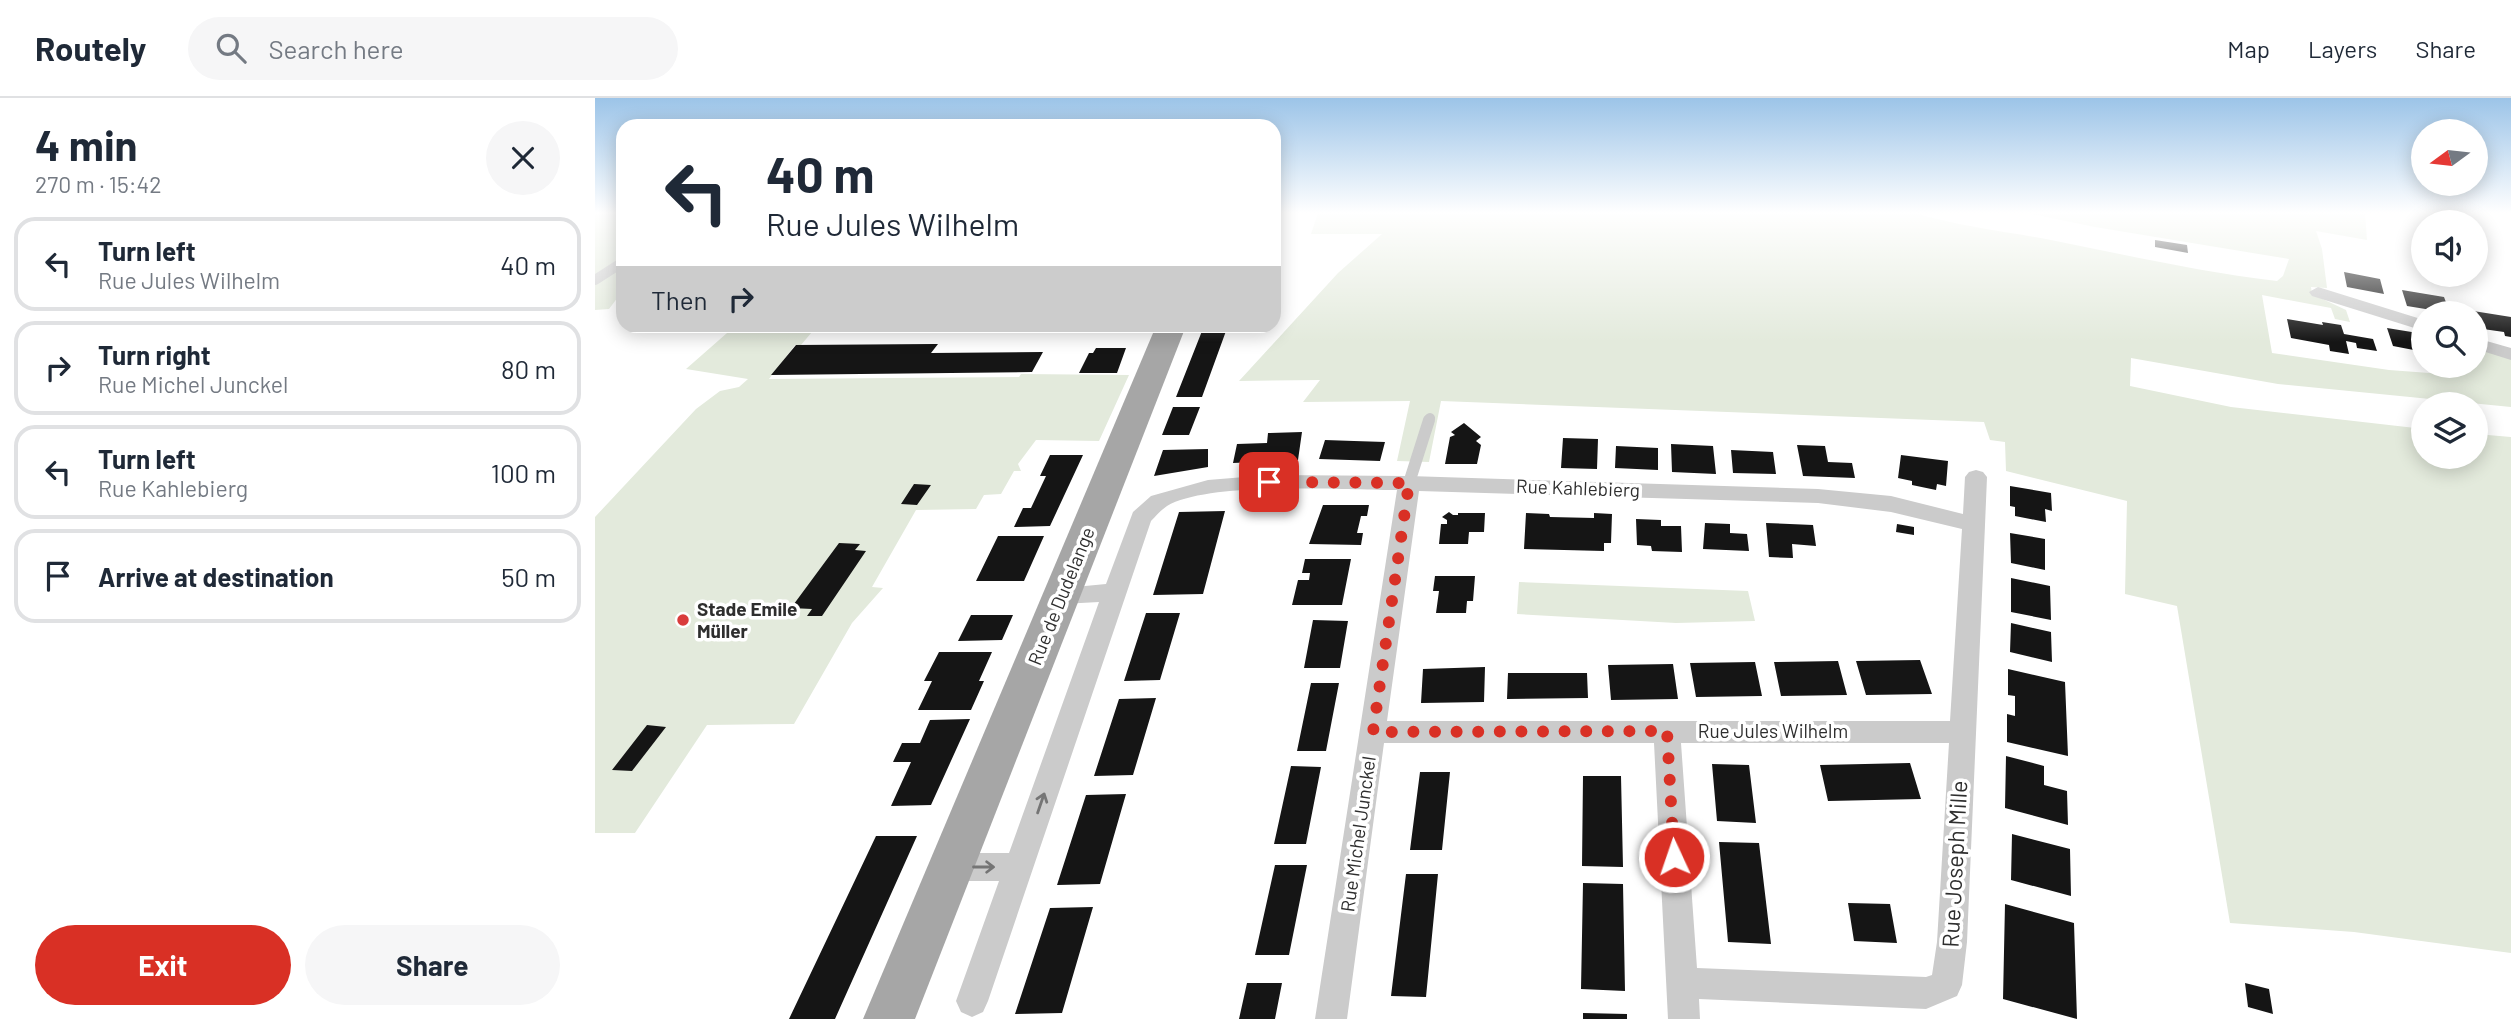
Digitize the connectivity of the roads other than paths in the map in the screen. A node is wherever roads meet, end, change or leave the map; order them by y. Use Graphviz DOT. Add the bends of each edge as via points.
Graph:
graph roads {
  1 [pos="616,266"];
  2 [pos="595,280"];
  3 [pos="2318,292"];
  4 [pos="2411,322"];
  5 [pos="1168,333"];
  6 [pos="2488,347"];
  7 [pos="2511,354"];
  8 [pos="1430,418"];
  9 [pos="1976,477"];
  10 [pos="1409,483"];
  11 [pos="1974,525"];
  12 [pos="1114,593"];
  13 [pos="1062,595"];
  14 [pos="1667,731"];
  15 [pos="1373,732"];
  16 [pos="1963,732"];
  17 [pos="950,867"];
  18 [pos="1019,867"];
  19 [pos="1682,983"];
  20 [pos="972,1001"];
  21 [pos="889,1019"];
  22 [pos="1331,1019"];
  23 [pos="1683,1019"];
  1 -- 2 [label="lane"];
  3 -- 4 [label="street"];
  5 -- 13 [label="main road, Rue de Dudelange"];
  6 -- 7 [label="street"];
  8 -- 10 [label="lane"];
  9 -- 11 [label="street, Rue Joseph Mille"];
  10 -- 11 [label="street, Rue Kahlebierg" via="1818,496 1891,504"];
  10 -- 12 [label="street, Rue Kahlebierg" via="1269,482 1180,493 1159,501 1141,517"];
  10 -- 15 [label="street, Rue Michel Junckel"];
  11 -- 16 [label="street, Rue Joseph Mille"];
  12 -- 13 [label="street"];
  18 -- 12 [label="street, one-way"];
  13 -- 17 [label="main road, Rue de Dudelange"];
  14 -- 15 [label="street, Rue Jules Wilhelm"];
  14 -- 16 [label="street, Rue Jules Wilhelm"];
  14 -- 19 [label="street"];
  15 -- 22 [label="street, Rue Michel Junckel"];
  16 -- 19 [label="street, Rue Joseph Mille" via="1946,985 1926,993"];
  17 -- 18 [label="street, one-way"];
  17 -- 21 [label="main road, Rue de Dudelange"];
  18 -- 20 [label="street"];
  19 -- 23 [label="street"];
}
